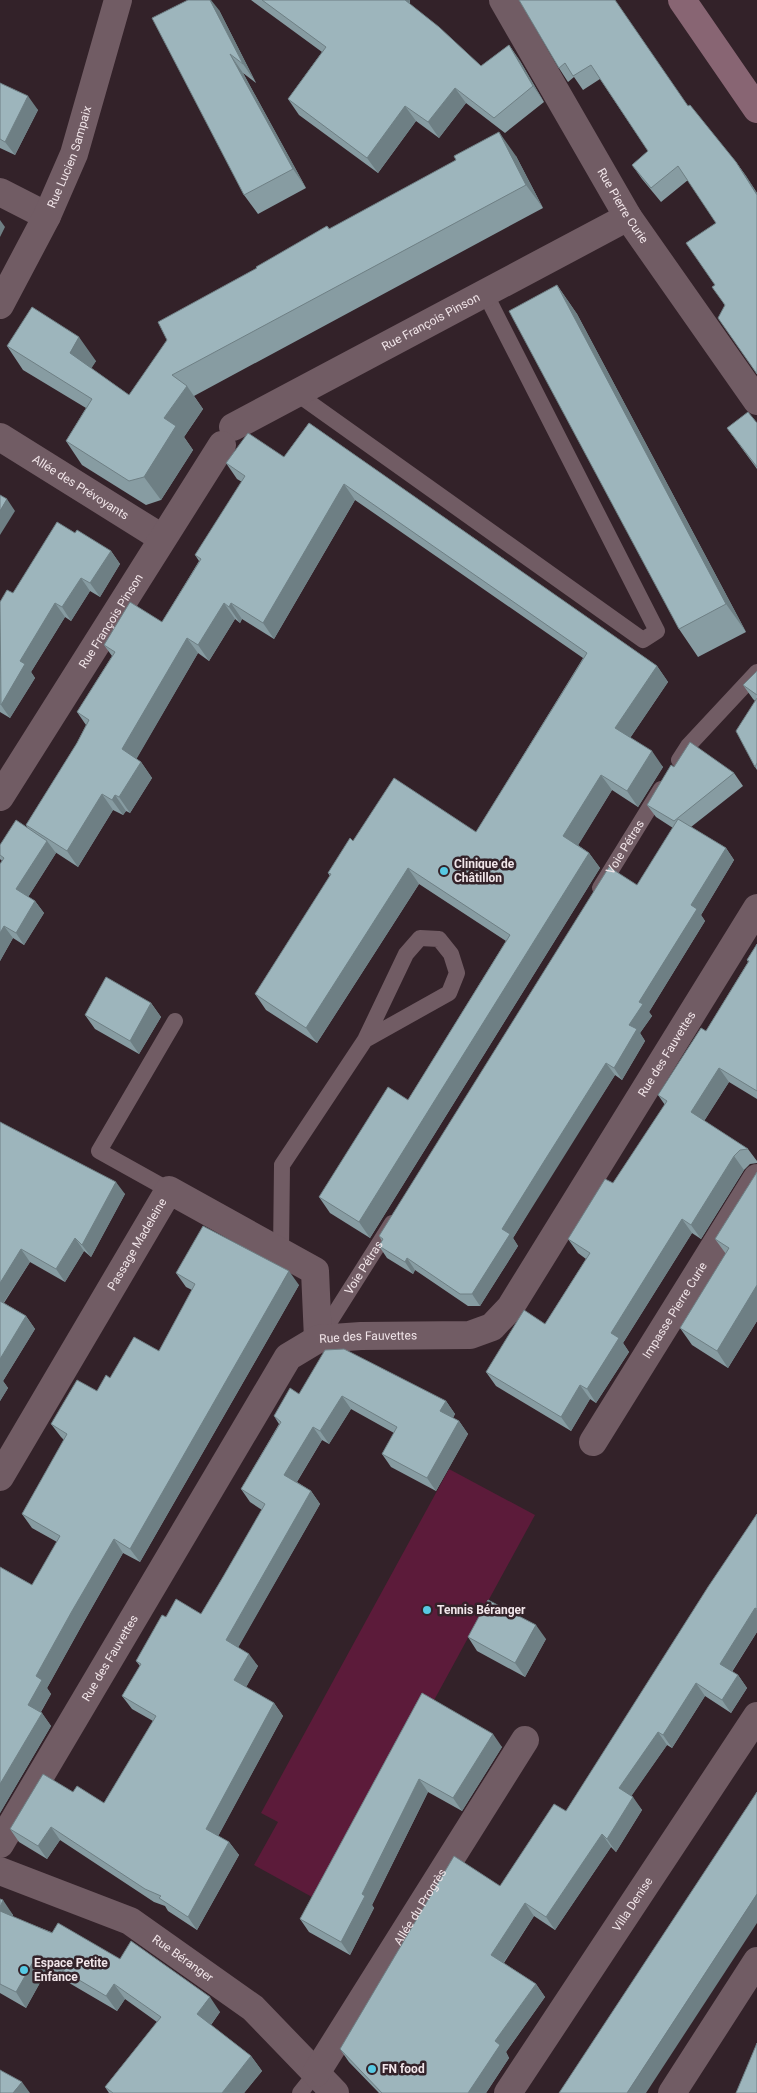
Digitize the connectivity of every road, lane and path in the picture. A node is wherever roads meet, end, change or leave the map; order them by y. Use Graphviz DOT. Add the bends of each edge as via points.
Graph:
graph roads {
  1 [pos="118,0"];
  2 [pos="503,0"];
  3 [pos="682,0"];
  4 [pos="757,109"];
  5 [pos="0,192"];
  6 [pos="47,216"];
  7 [pos="628,217"];
  8 [pos="485,293"];
  9 [pos="0,305"];
  10 [pos="296,393"];
  11 [pos="757,401"];
  12 [pos="0,437"];
  13 [pos="162,538"];
  14 [pos="757,672"];
  15 [pos="0,797"];
  16 [pos="594,898"];
  17 [pos="757,908"];
  18 [pos="174,1020"];
  19 [pos="365,1040"];
  20 [pos="757,1178"];
  21 [pos="169,1190"];
  22 [pos="400,1211"];
  23 [pos="281,1252"];
  24 [pos="318,1339"];
  25 [pos="593,1442"];
  26 [pos="0,1477"];
  27 [pos="757,1716"];
  28 [pos="525,1740"];
  29 [pos="0,1844"];
  30 [pos="0,1871"];
  31 [pos="757,1961"];
  32 [pos="308,2083"];
  33 [pos="335,2093"];
  34 [pos="508,2093"];
  35 [pos="672,2093"];
  1 -- 6 [label="street, Rue Lucien Sampaix" via="74,154"];
  2 -- 7 [label="street, Rue Pierre Curie"];
  3 -- 4 [label="main road"];
  5 -- 6 [label="street"];
  6 -- 9 [label="street, Rue Lucien Sampaix"];
  7 -- 8 [label="street, Rue François Pinson"];
  7 -- 11 [label="street, Rue Pierre Curie"];
  8 -- 10 [label="street, Rue François Pinson"];
  8 -- 10 [label="lane" via="657,631 643,640"];
  10 -- 13 [label="street, Rue François Pinson" via="228,436"];
  12 -- 13 [label="street, Allée des Prévoyants"];
  13 -- 15 [label="street, Rue François Pinson"];
  14 -- 16 [label="lane, Voie Pétras" via="688,746"];
  17 -- 24 [label="street, Rue des Fauvettes" via="510,1308 492,1327 470,1335"];
  18 -- 21 [label="lane" via="99,1151"];
  19 -- 19 [label="lane" via="449,993 457,973 451,954 439,939 420,938 406,954"];
  19 -- 23 [label="lane" via="282,1165"];
  20 -- 25 [label="street, Impasse Pierre Curie"];
  21 -- 23 [label="street, Passage Madeleine"];
  21 -- 26 [label="street, Passage Madeleine"];
  22 -- 24 [label="lane, Voie Pétras"];
  23 -- 24 [label="street, Passage Madeleine" via="315,1270"];
  24 -- 29 [label="street, Rue des Fauvettes" via="288,1357"];
  27 -- 34 [label="street, Villa Denise"];
  28 -- 32 [label="street, Allée du Progrès"];
  30 -- 32 [label="street, Rue Béranger" via="130,1920 253,2008"];
  31 -- 35 [label="street"];
  32 -- 33 [label="street, Rue Béranger"];
}
